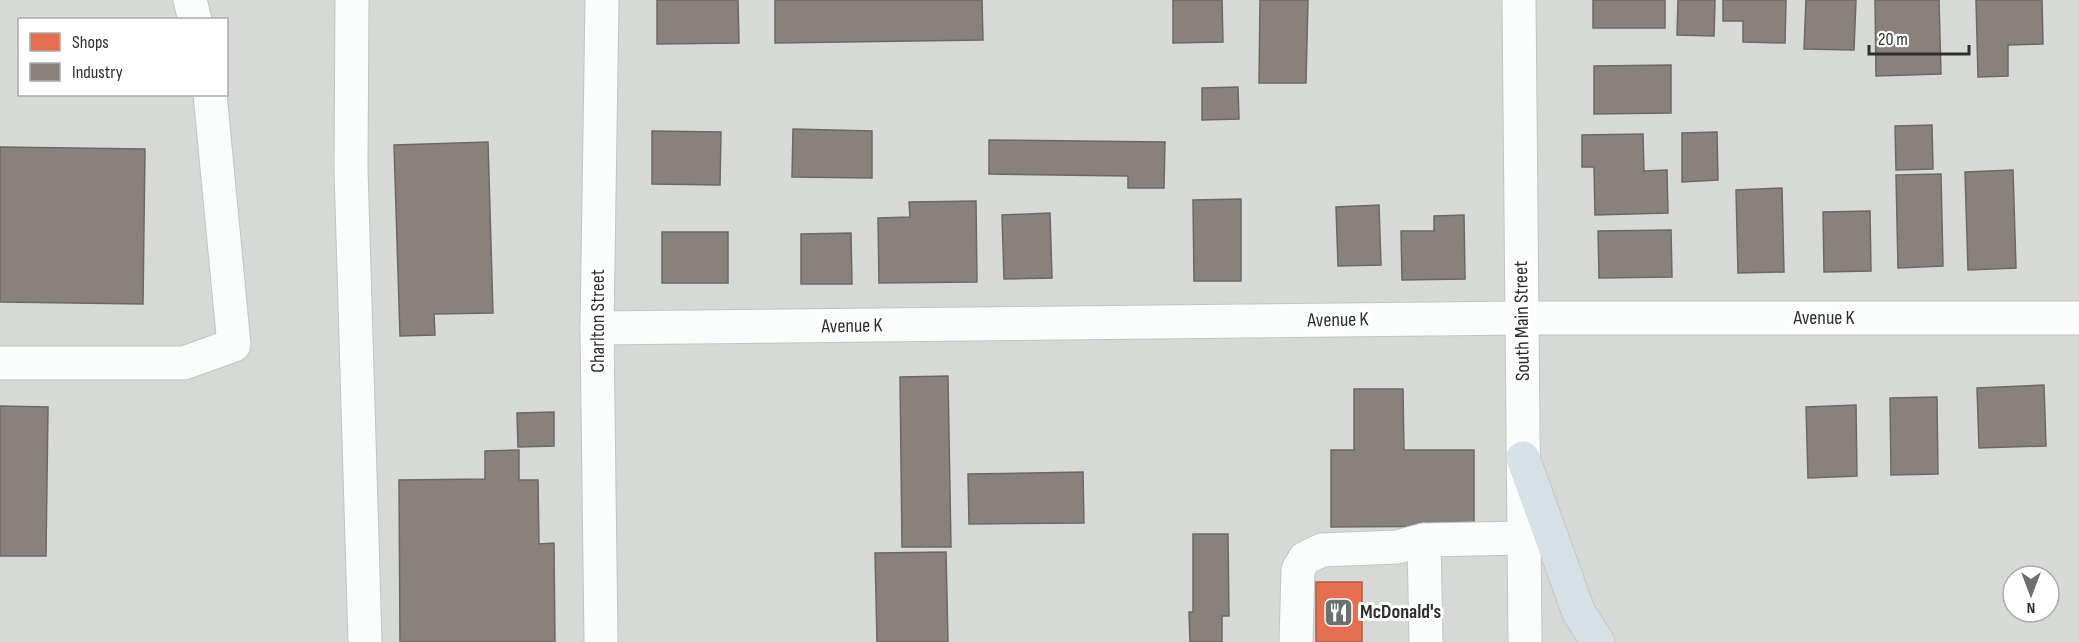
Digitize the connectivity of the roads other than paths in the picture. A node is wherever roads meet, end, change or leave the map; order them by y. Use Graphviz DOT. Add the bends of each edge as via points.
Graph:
graph roads {
  1 [pos="190,0"];
  2 [pos="352,0"];
  3 [pos="602,0"];
  4 [pos="1519,0"];
  5 [pos="194,18"];
  6 [pos="210,96"];
  7 [pos="1522,318"];
  8 [pos="2079,318"];
  9 [pos="597,328"];
  10 [pos="0,363"];
  11 [pos="1523,458"];
  12 [pos="1524,538"];
  13 [pos="1424,540"];
  14 [pos="364,642"];
  15 [pos="601,642"];
  16 [pos="1296,642"];
  17 [pos="1426,642"];
  18 [pos="1525,642"];
  19 [pos="1598,642"];
  1 -- 5 [label="street"];
  2 -- 14 [label="street" via="351,169"];
  3 -- 9 [label="street, Charlton Street"];
  4 -- 7 [label="street, South Main Street"];
  6 -- 10 [label="street" via="234,345 184,363"];
  7 -- 8 [label="street, Avenue K"];
  7 -- 9 [label="street, Avenue K"];
  7 -- 11 [label="street, South Main Street"];
  9 -- 15 [label="street, Charlton Street"];
  11 -- 12 [label="street, South Main Street"];
  11 -- 19 [label="main road" via="1579,613"];
  12 -- 13 [label="street"];
  12 -- 18 [label="street, South Main Street"];
  13 -- 16 [label="street" via="1396,547 1322,550 1305,558 1298,570"];
  13 -- 17 [label="street"];
}
